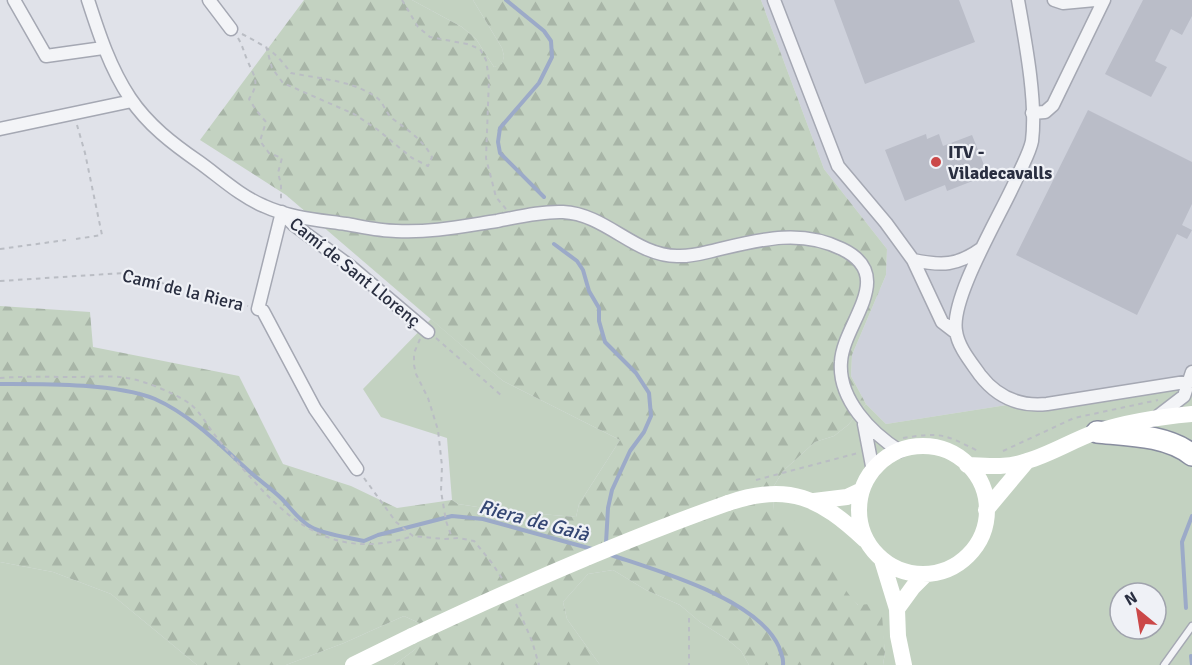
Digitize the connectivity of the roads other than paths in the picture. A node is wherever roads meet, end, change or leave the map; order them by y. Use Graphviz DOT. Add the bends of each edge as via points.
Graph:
graph roads {
  1 [pos="14,0"];
  2 [pos="88,0"];
  3 [pos="209,0"];
  4 [pos="774,0"];
  5 [pos="1018,0"];
  6 [pos="1054,0"];
  7 [pos="1095,0"];
  8 [pos="1104,0"];
  9 [pos="231,28"];
  10 [pos="103,48"];
  11 [pos="132,101"];
  12 [pos="1032,113"];
  13 [pos="0,129"];
  14 [pos="282,212"];
  15 [pos="984,247"];
  16 [pos="913,260"];
  17 [pos="428,332"];
  18 [pos="956,332"];
  19 [pos="1191,378"];
  20 [pos="1192,414"];
  21 [pos="1157,417"];
  22 [pos="863,420"];
  23 [pos="1097,432"];
  24 [pos="900,451"];
  25 [pos="1192,455"];
  26 [pos="1027,461"];
  27 [pos="967,465"];
  28 [pos="357,469"];
  29 [pos="873,471"];
  30 [pos="862,490"];
  31 [pos="814,501"];
  32 [pos="986,510"];
  33 [pos="868,543"];
  34 [pos="882,560"];
  35 [pos="926,574"];
  36 [pos="897,609"];
  37 [pos="1192,626"];
  38 [pos="353,665"];
  39 [pos="904,665"];
  40 [pos="1164,665"];
  1 -- 10 [label="street" via="46,56"];
  2 -- 10 [label="street"];
  3 -- 9 [label="street"];
  4 -- 16 [label="street" via="838,166"];
  5 -- 12 [label="street"];
  6 -- 7 [label="street"];
  8 -- 12 [label="street" via="1053,105 1045,112"];
  10 -- 11 [label="street"];
  11 -- 13 [label="street"];
  11 -- 14 [label="street" via="168,140 230,186 263,206"];
  12 -- 15 [label="street" via="1031,143 1010,197"];
  14 -- 17 [label="street, Camí de Sant Llorenç"];
  14 -- 22 [label="street" via="396,231 575,213 668,256 697,255 789,236 833,245 861,264 868,284 843,350 841,370 845,388"];
  14 -- 28 [label="street, Camí de la Riera" via="261,310 320,417"];
  15 -- 16 [label="street" via="952,264"];
  15 -- 18 [label="street" via="960,299"];
  16 -- 18 [label="street" via="942,322"];
  18 -- 19 [label="street" via="966,357 989,386 1001,396 1025,404 1047,404"];
  19 -- 21 [label="street" via="1180,401"];
  20 -- 21 [label="street"];
  21 -- 23 [label="street"];
  22 -- 24 [label="street"];
  22 -- 29 [label="street"];
  23 -- 25 [label="highway" via="1173,444"];
  23 -- 26 [label="street"];
  24 -- 27 [label="street" via="940,449"];
  24 -- 29 [label="street"];
  26 -- 27 [label="street" via="996,467"];
  26 -- 32 [label="street"];
  27 -- 32 [label="street" via="981,485"];
  29 -- 30 [label="street"];
  30 -- 31 [label="street" via="847,497"];
  30 -- 33 [label="street" via="859,517"];
  31 -- 33 [label="street"];
  31 -- 38 [label="street, bridge" via="777,492 728,502 510,589"];
  32 -- 35 [label="street" via="981,534 967,555 946,569"];
  33 -- 34 [label="street"];
  34 -- 35 [label="street" via="901,570"];
  34 -- 36 [label="street"];
  35 -- 36 [label="street"];
  36 -- 39 [label="street"];
  37 -- 40 [label="lane"];
}
